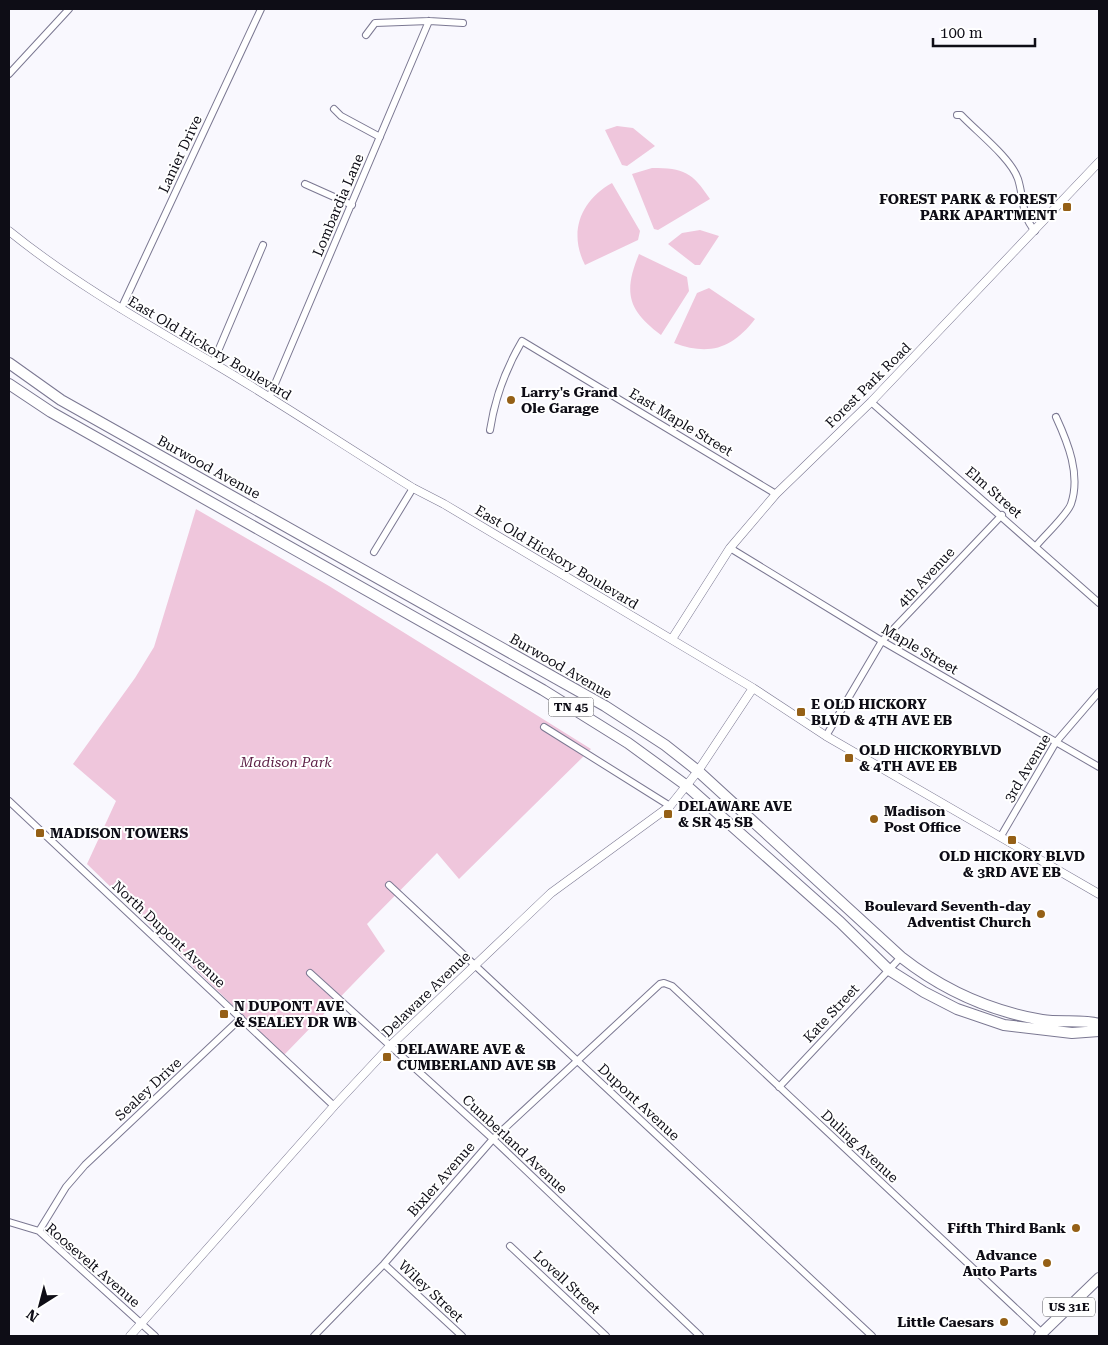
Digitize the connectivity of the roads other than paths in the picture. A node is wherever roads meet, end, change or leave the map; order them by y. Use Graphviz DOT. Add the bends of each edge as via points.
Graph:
graph roads {
  1 [pos="68,9"];
  2 [pos="261,9"];
  3 [pos="429,21"];
  4 [pos="463,23"];
  5 [pos="366,35"];
  6 [pos="9,74"];
  7 [pos="334,108"];
  8 [pos="956,115"];
  9 [pos="380,137"];
  10 [pos="1099,162"];
  11 [pos="305,184"];
  12 [pos="352,205"];
  13 [pos="1035,230"];
  14 [pos="9,232"];
  15 [pos="263,245"];
  16 [pos="121,309"];
  17 [pos="213,363"];
  18 [pos="9,364"];
  19 [pos="9,384"];
  20 [pos="269,398"];
  21 [pos="871,402"];
  22 [pos="1056,418"];
  23 [pos="490,430"];
  24 [pos="413,488"];
  25 [pos="776,494"];
  26 [pos="1002,514"];
  27 [pos="1036,546"];
  28 [pos="730,548"];
  29 [pos="374,552"];
  30 [pos="1099,603"];
  31 [pos="672,639"];
  32 [pos="882,641"];
  33 [pos="753,688"];
  34 [pos="1099,692"];
  35 [pos="544,727"];
  36 [pos="826,736"];
  37 [pos="1056,742"];
  38 [pos="1099,767"];
  39 [pos="698,771"];
  40 [pos="687,786"];
  41 [pos="9,801"];
  42 [pos="670,806"];
  43 [pos="1001,836"];
  44 [pos="389,884"];
  45 [pos="1099,894"];
  46 [pos="901,957"];
  47 [pos="476,964"];
  48 [pos="889,970"];
  49 [pos="310,973"];
  50 [pos="660,984"];
  51 [pos="241,1018"];
  52 [pos="1099,1024"];
  53 [pos="1099,1032"];
  54 [pos="390,1046"];
  55 [pos="578,1062"];
  56 [pos="779,1088"];
  57 [pos="334,1106"];
  58 [pos="494,1139"];
  59 [pos="9,1222"];
  60 [pos="39,1232"];
  61 [pos="510,1246"];
  62 [pos="384,1264"];
  63 [pos="1099,1278"];
  64 [pos="142,1324"];
  65 [pos="1041,1334"];
  66 [pos="130,1336"];
  67 [pos="155,1336"];
  68 [pos="314,1336"];
  69 [pos="462,1336"];
  70 [pos="606,1336"];
  71 [pos="700,1336"];
  72 [pos="872,1336"];
  1 -- 6 [label="street"];
  2 -- 16 [label="street, Lanier Drive"];
  3 -- 4 [label="street"];
  3 -- 5 [label="street" via="375,23"];
  3 -- 9 [label="street, Lombardia Lane"];
  7 -- 9 [label="street" via="341,116"];
  8 -- 13 [label="street" via="961,115 1010,165 1018,179 1027,222"];
  9 -- 12 [label="street, Lombardia Lane"];
  10 -- 13 [label="street, Forest Park Road"];
  11 -- 12 [label="street"];
  12 -- 20 [label="street, Lombardia Lane"];
  13 -- 21 [label="street, Forest Park Road"];
  14 -- 16 [label="street, East Old Hickory Boulevard"];
  15 -- 17 [label="street"];
  16 -- 17 [label="street, East Old Hickory Boulevard"];
  17 -- 20 [label="street, East Old Hickory Boulevard"];
  18 -- 39 [label="main road, Burwood Avenue / TN 45" via="61,400 605,706"];
  19 -- 40 [label="main road, Burwood Avenue / TN 45" via="51,412 543,690 628,742"];
  20 -- 24 [label="street, East Old Hickory Boulevard"];
  21 -- 25 [label="street, Forest Park Road"];
  21 -- 26 [label="street, Elm Street"];
  22 -- 27 [label="street" via="1070,450 1074,481 1070,505"];
  23 -- 25 [label="street, East Maple Street" via="506,369 522,341"];
  24 -- 29 [label="street"];
  24 -- 31 [label="street, East Old Hickory Boulevard"];
  25 -- 28 [label="street, Forest Park Road"];
  26 -- 27 [label="street, Elm Street"];
  26 -- 32 [label="street, 4th Avenue"];
  27 -- 30 [label="street, Elm Street"];
  28 -- 31 [label="street, Forest Park Road"];
  28 -- 32 [label="street, Maple Street"];
  31 -- 33 [label="street, East Old Hickory Boulevard"];
  32 -- 36 [label="street, 4th Avenue"];
  32 -- 37 [label="street, Maple Street"];
  33 -- 36 [label="street, East Old Hickory Boulevard"];
  33 -- 39 [label="street, Delaware Avenue"];
  34 -- 37 [label="street, 3rd Avenue"];
  35 -- 42 [label="street"];
  36 -- 43 [label="street, East Old Hickory Boulevard"];
  37 -- 38 [label="street, Maple Street"];
  37 -- 43 [label="street, 3rd Avenue"];
  39 -- 40 [label="street, Delaware Avenue"];
  39 -- 46 [label="main road, Burwood Avenue / TN 45"];
  40 -- 42 [label="street, Delaware Avenue"];
  40 -- 48 [label="main road, Burwood Avenue / TN 45"];
  41 -- 51 [label="street, North Dupont Avenue"];
  42 -- 47 [label="street, Delaware Avenue" via="551,893"];
  43 -- 45 [label="street, East Old Hickory Boulevard"];
  44 -- 47 [label="street, Dupont Avenue"];
  46 -- 48 [label="street, Kate Street"];
  46 -- 52 [label="main road, Burwood Avenue / TN 45" via="938,983 980,1004 1043,1021"];
  47 -- 54 [label="street, Delaware Avenue"];
  47 -- 55 [label="street, Dupont Avenue"];
  48 -- 53 [label="main road, Burwood Avenue / TN 45" via="939,1001 981,1018 1032,1030"];
  48 -- 56 [label="street, Kate Street"];
  49 -- 54 [label="street, Cumberland Avenue"];
  50 -- 55 [label="street, Bixler Avenue"];
  50 -- 56 [label="street, Duling Avenue" via="672,986"];
  51 -- 57 [label="street, North Dupont Avenue"];
  51 -- 60 [label="street, Sealey Drive" via="73,1178"];
  54 -- 57 [label="street, Delaware Avenue"];
  54 -- 58 [label="street, Cumberland Avenue"];
  55 -- 58 [label="street, Bixler Avenue"];
  55 -- 72 [label="street, Dupont Avenue"];
  56 -- 65 [label="street, Duling Avenue"];
  57 -- 64 [label="street, Delaware Avenue"];
  58 -- 62 [label="street, Bixler Avenue"];
  58 -- 71 [label="street, Cumberland Avenue"];
  59 -- 60 [label="street, Roosevelt Avenue"];
  60 -- 64 [label="street, Roosevelt Avenue"];
  61 -- 70 [label="street, Lovell Street"];
  62 -- 68 [label="street, Bixler Avenue"];
  62 -- 69 [label="street, Wiley Street"];
  63 -- 65 [label="main road, US 31E"];
  64 -- 66 [label="street, Delaware Avenue"];
  64 -- 67 [label="street, Roosevelt Avenue"];
}
